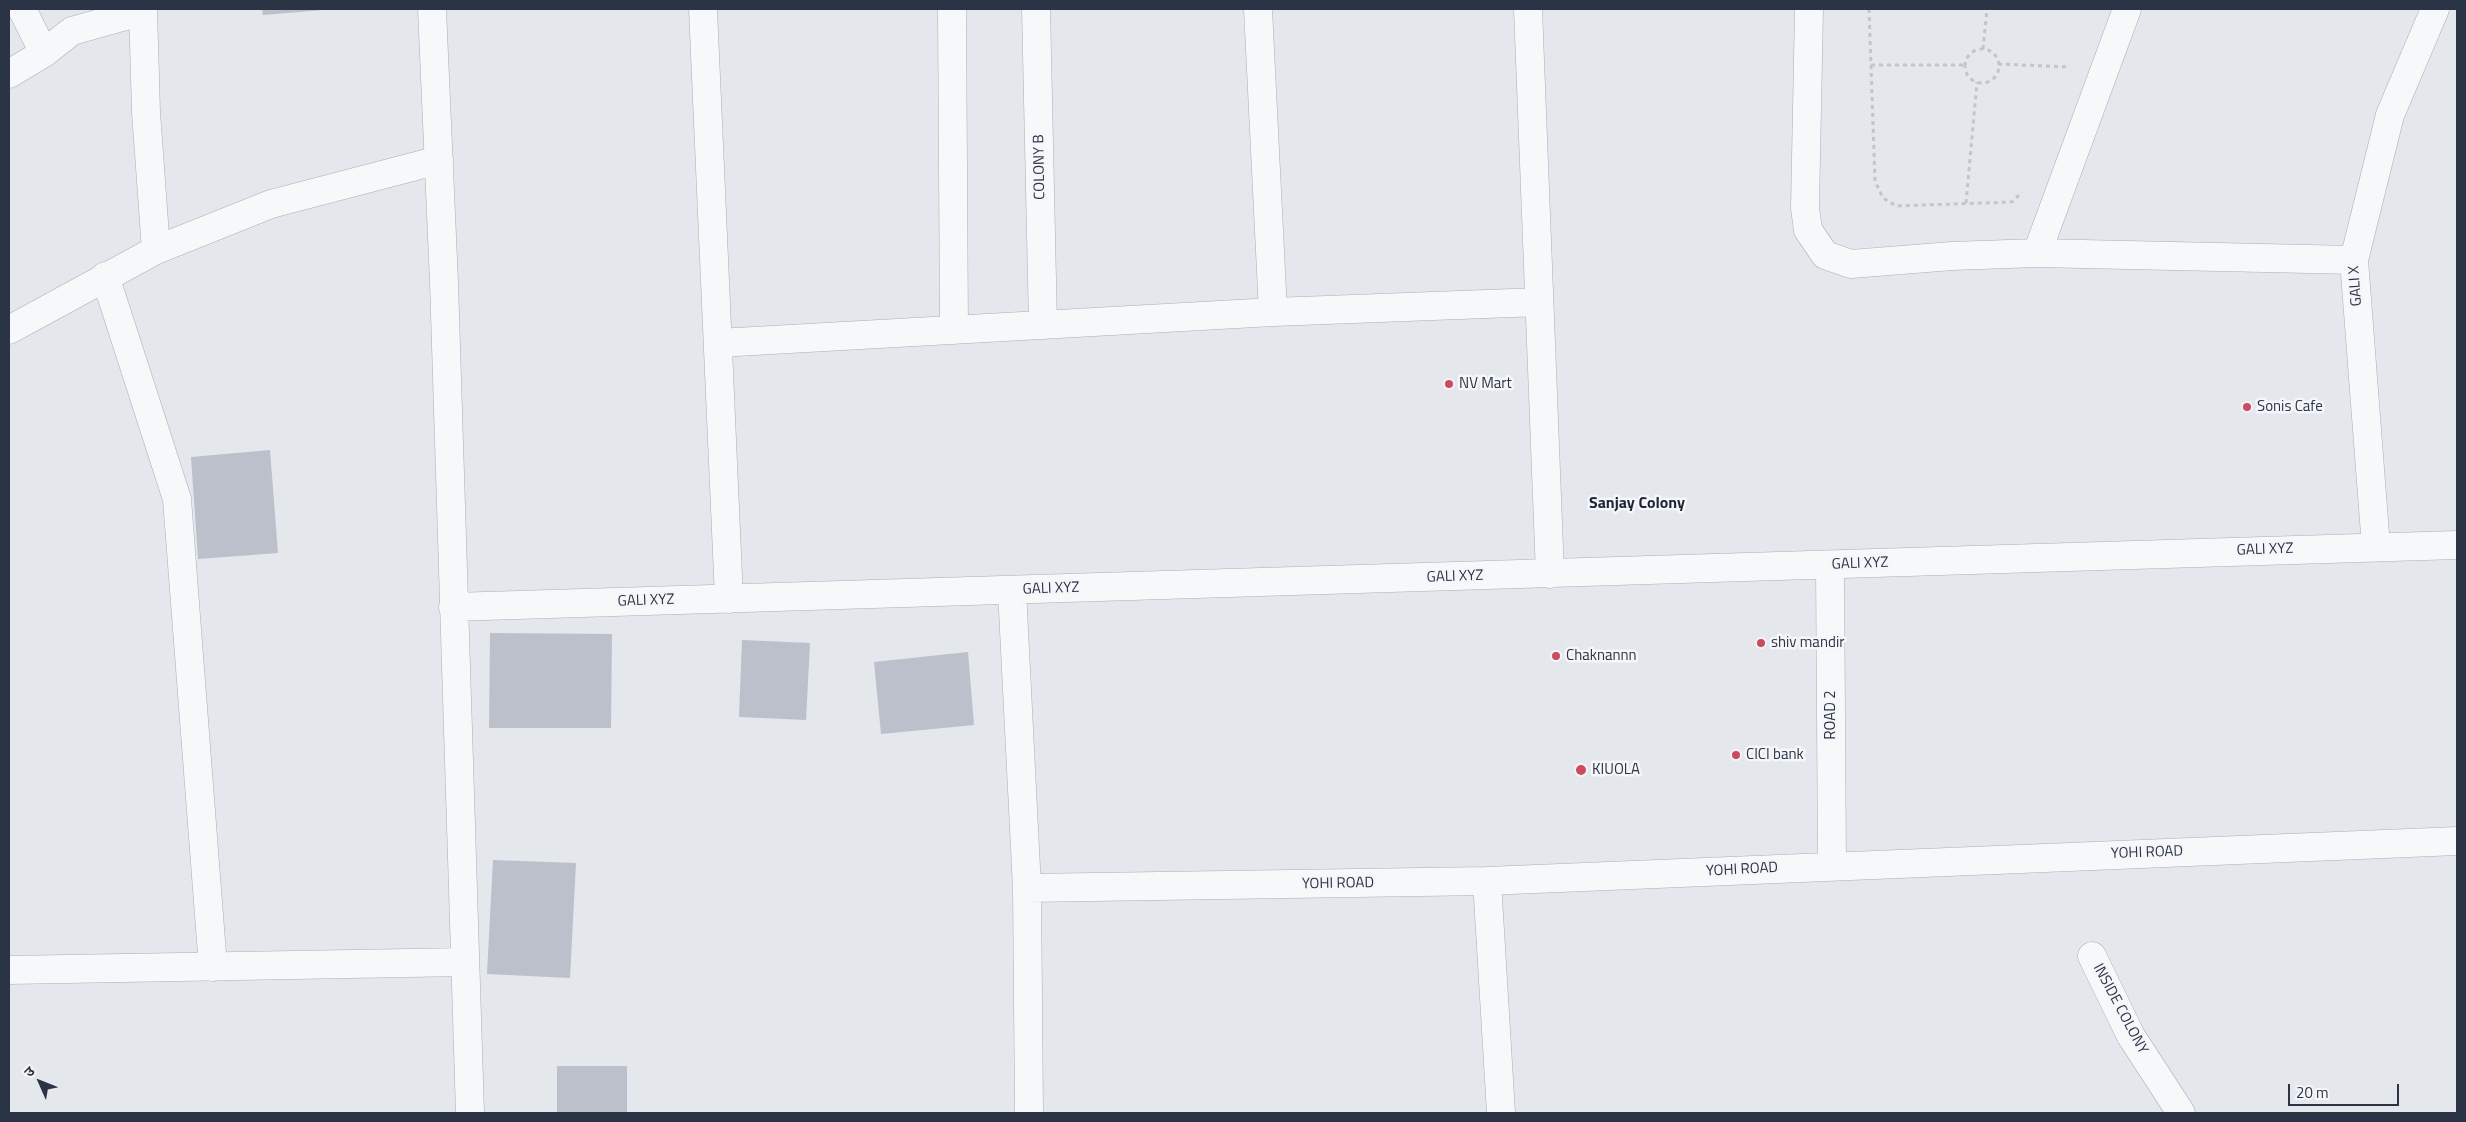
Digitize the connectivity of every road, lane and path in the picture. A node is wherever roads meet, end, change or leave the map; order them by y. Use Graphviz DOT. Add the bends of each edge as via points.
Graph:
graph roads {
  1 [pos="22,9"];
  2 [pos="432,9"];
  3 [pos="703,9"];
  4 [pos="952,9"];
  5 [pos="1036,9"];
  6 [pos="1258,9"];
  7 [pos="1528,9"];
  8 [pos="1809,9"];
  9 [pos="1869,9"];
  10 [pos="1987,9"];
  11 [pos="2127,9"];
  12 [pos="2435,9"];
  13 [pos="143,10"];
  14 [pos="1983,49"];
  15 [pos="44,53"];
  16 [pos="1998,64"];
  17 [pos="1870,65"];
  18 [pos="1965,65"];
  19 [pos="9,74"];
  20 [pos="2070,76"];
  21 [pos="1977,82"];
  22 [pos="438,160"];
  23 [pos="2028,187"];
  24 [pos="1966,203"];
  25 [pos="156,250"];
  26 [pos="2037,253"];
  27 [pos="2354,260"];
  28 [pos="105,276"];
  29 [pos="1539,302"];
  30 [pos="1273,312"];
  31 [pos="1044,325"];
  32 [pos="9,330"];
  33 [pos="954,330"];
  34 [pos="718,343"];
  35 [pos="2457,545"];
  36 [pos="2376,547"];
  37 [pos="1830,565"];
  38 [pos="1550,574"];
  39 [pos="1012,590"];
  40 [pos="729,599"];
  41 [pos="453,607"];
  42 [pos="2457,841"];
  43 [pos="1832,866"];
  44 [pos="1487,881"];
  45 [pos="1027,888"];
  46 [pos="2092,956"];
  47 [pos="465,962"];
  48 [pos="213,967"];
  49 [pos="9,970"];
  50 [pos="470,1113"];
  51 [pos="1029,1113"];
  52 [pos="1501,1113"];
  53 [pos="2181,1113"];
  1 -- 15 [label="street"];
  2 -- 22 [label="street"];
  3 -- 34 [label="street"];
  4 -- 33 [label="street"];
  5 -- 31 [label="street, COLONY B"];
  6 -- 30 [label="street"];
  7 -- 29 [label="street"];
  8 -- 26 [label="street" via="1805,208 1808,230 1825,255 1851,264"];
  9 -- 17 [label="path"];
  10 -- 14 [label="path"];
  11 -- 26 [label="street"];
  12 -- 27 [label="street, GALI X" via="2390,115"];
  13 -- 15 [label="street" via="72,31"];
  13 -- 25 [label="street" via="146,112"];
  14 -- 16 [label="path" via="1994,54"];
  14 -- 18 [label="path" via="1969,55"];
  15 -- 19 [label="street"];
  16 -- 20 [label="path" via="2074,67"];
  16 -- 21 [label="path" via="1992,79"];
  17 -- 18 [label="path"];
  17 -- 24 [label="path" via="1875,181 1883,198 1896,206"];
  18 -- 21 [label="path" via="1968,76"];
  21 -- 24 [label="path"];
  22 -- 25 [label="street" via="271,204"];
  22 -- 41 [label="street"];
  23 -- 24 [label="path" via="2012,202"];
  25 -- 28 [label="street"];
  26 -- 27 [label="street"];
  27 -- 36 [label="street, GALI X"];
  28 -- 32 [label="street"];
  28 -- 48 [label="street" via="177,499"];
  29 -- 30 [label="street"];
  29 -- 38 [label="street"];
  30 -- 31 [label="street"];
  31 -- 33 [label="street"];
  33 -- 34 [label="street"];
  34 -- 40 [label="street"];
  35 -- 36 [label="street, GALI XYZ"];
  36 -- 37 [label="street, GALI XYZ"];
  37 -- 38 [label="street, GALI XYZ"];
  37 -- 43 [label="street, ROAD 2"];
  38 -- 39 [label="street, GALI XYZ"];
  39 -- 40 [label="street, GALI XYZ"];
  39 -- 45 [label="street"];
  40 -- 41 [label="street, GALI XYZ"];
  41 -- 47 [label="street"];
  42 -- 43 [label="street, YOHI ROAD"];
  43 -- 44 [label="street, YOHI ROAD"];
  44 -- 45 [label="street, YOHI ROAD"];
  44 -- 52 [label="street"];
  45 -- 51 [label="street"];
  46 -- 53 [label="street, INSIDE COLONY" via="2131,1036"];
  47 -- 48 [label="street"];
  47 -- 50 [label="street"];
  48 -- 49 [label="street"];
}
